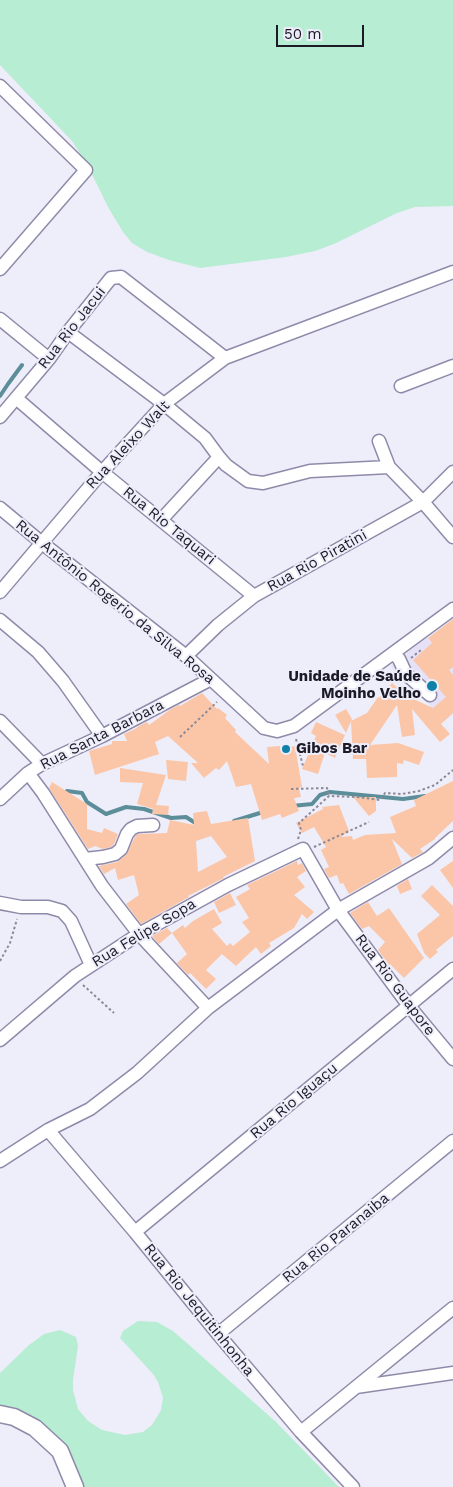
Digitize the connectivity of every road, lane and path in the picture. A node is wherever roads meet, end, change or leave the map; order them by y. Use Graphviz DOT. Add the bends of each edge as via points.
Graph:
graph roads {
  1 [pos="0,86"];
  2 [pos="0,270"];
  3 [pos="453,272"];
  4 [pos="0,319"];
  5 [pos="68,332"];
  6 [pos="225,358"];
  7 [pos="49,359"];
  8 [pos="453,366"];
  9 [pos="401,386"];
  10 [pos="16,398"];
  11 [pos="164,404"];
  12 [pos="0,417"];
  13 [pos="379,441"];
  14 [pos="219,457"];
  15 [pos="389,467"];
  16 [pos="102,472"];
  17 [pos="453,472"];
  18 [pos="423,502"];
  19 [pos="0,508"];
  20 [pos="161,520"];
  21 [pos="453,536"];
  22 [pos="42,543"];
  23 [pos="0,592"];
  24 [pos="254,596"];
  25 [pos="453,608"];
  26 [pos="0,620"];
  27 [pos="393,653"];
  28 [pos="186,656"];
  29 [pos="211,679"];
  30 [pos="226,693"];
  31 [pos="430,695"];
  32 [pos="0,721"];
  33 [pos="294,726"];
  34 [pos="102,736"];
  35 [pos="180,737"];
  36 [pos="42,764"];
  37 [pos="303,766"];
  38 [pos="453,770"];
  39 [pos="28,773"];
  40 [pos="291,789"];
  41 [pos="329,795"];
  42 [pos="0,799"];
  43 [pos="369,822"];
  44 [pos="153,825"];
  45 [pos="453,838"];
  46 [pos="302,846"];
  47 [pos="84,859"];
  48 [pos="0,903"];
  49 [pos="21,907"];
  50 [pos="338,910"];
  51 [pos="139,934"];
  52 [pos="0,961"];
  53 [pos="91,965"];
  54 [pos="453,969"];
  55 [pos="75,976"];
  56 [pos="409,1006"];
  57 [pos="208,1008"];
  58 [pos="114,1013"];
  59 [pos="0,1040"];
  60 [pos="453,1059"];
  61 [pos="48,1130"];
  62 [pos="453,1141"];
  63 [pos="0,1161"];
  64 [pos="135,1232"];
  65 [pos="453,1308"];
  66 [pos="218,1334"];
  67 [pos="453,1373"];
  68 [pos="356,1387"];
  69 [pos="0,1414"];
  70 [pos="301,1432"];
  71 [pos="75,1487"];
  72 [pos="353,1487"];
  1 -- 2 [label="street" via="86,170"];
  3 -- 6 [label="street, Rua Aleixo Walt"];
  4 -- 7 [label="street"];
  5 -- 6 [label="street, Rua Rio Jacui" via="111,278 122,277"];
  5 -- 7 [label="street, Rua Rio Jacui"];
  5 -- 11 [label="street"];
  6 -- 11 [label="street, Rua Aleixo Walt"];
  7 -- 10 [label="street, Rua Rio Jacui"];
  8 -- 9 [label="street"];
  10 -- 12 [label="street, Rua Rio Jacui"];
  10 -- 16 [label="street, Rua Rio Taquari"];
  11 -- 14 [label="street" via="205,438"];
  11 -- 16 [label="street, Rua Aleixo Walt"];
  13 -- 15 [label="street"];
  14 -- 15 [label="street" via="248,481 262,483 310,471"];
  14 -- 20 [label="street"];
  15 -- 18 [label="street"];
  16 -- 20 [label="street, Rua Rio Taquari"];
  16 -- 22 [label="street, Rua Aleixo Walt"];
  17 -- 18 [label="street, Rua Rio Piratini"];
  18 -- 21 [label="street"];
  18 -- 24 [label="street, Rua Rio Piratini"];
  19 -- 22 [label="street, Rua Antônio Rogerio da Silva Rosa"];
  20 -- 24 [label="street, Rua Rio Taquari"];
  22 -- 23 [label="street, Rua Aleixo Walt"];
  22 -- 28 [label="street, Rua Antônio Rogerio da Silva Rosa"];
  24 -- 28 [label="street, Rua Rio Piratini"];
  25 -- 27 [label="street"];
  26 -- 34 [label="street" via="38,652"];
  27 -- 31 [label="street" via="406,674"];
  27 -- 33 [label="street"];
  28 -- 29 [label="street, Rua Antônio Rogerio da Silva Rosa"];
  29 -- 30 [label="street, Rua Antônio Rogerio da Silva Rosa"];
  29 -- 34 [label="street, Rua Santa Barbara"];
  30 -- 33 [label="street, Rua Antônio Rogerio da Silva Rosa" via="264,728 277,731"];
  30 -- 35 [label="path"];
  32 -- 36 [label="street"];
  33 -- 37 [label="path"];
  34 -- 36 [label="street, Rua Santa Barbara"];
  36 -- 39 [label="street, Rua Santa Barbara"];
  38 -- 41 [label="path" via="435,785 402,794 385,793 380,800"];
  39 -- 42 [label="street, Rua Santa Barbara"];
  39 -- 47 [label="street"];
  40 -- 41 [label="path" via="327,788"];
  41 -- 46 [label="path" via="298,823"];
  43 -- 46 [label="path"];
  44 -- 47 [label="street" via="131,829 121,850 115,854"];
  45 -- 50 [label="street" via="429,858"];
  46 -- 50 [label="street, Rua Rio Guapore"];
  46 -- 51 [label="street, Rua Felipe Sopa"];
  47 -- 51 [label="street"];
  48 -- 49 [label="street"];
  49 -- 52 [label="path"];
  49 -- 53 [label="street" via="48,907 62,911 71,921"];
  50 -- 56 [label="street, Rua Rio Guapore"];
  50 -- 57 [label="street"];
  51 -- 53 [label="street, Rua Felipe Sopa"];
  51 -- 57 [label="street"];
  53 -- 55 [label="street, Rua Felipe Sopa"];
  54 -- 56 [label="street, Rua Rio Iguaçu"];
  55 -- 58 [label="path"];
  55 -- 59 [label="street, Rua Felipe Sopa"];
  56 -- 60 [label="street, Rua Rio Guapore"];
  56 -- 64 [label="street, Rua Rio Iguaçu"];
  57 -- 61 [label="street" via="137,1073 98,1103"];
  61 -- 63 [label="street"];
  61 -- 64 [label="street, Rua Rio Jequitinhonha"];
  62 -- 66 [label="street, Rua Rio Paranaiba"];
  64 -- 66 [label="street, Rua Rio Jequitinhonha"];
  65 -- 68 [label="street"];
  66 -- 70 [label="street, Rua Rio Jequitinhonha"];
  67 -- 68 [label="street"];
  68 -- 70 [label="street"];
  69 -- 71 [label="main road" via="35,1428 60,1451"];
  70 -- 72 [label="street, Rua Rio Jequitinhonha"];
}
